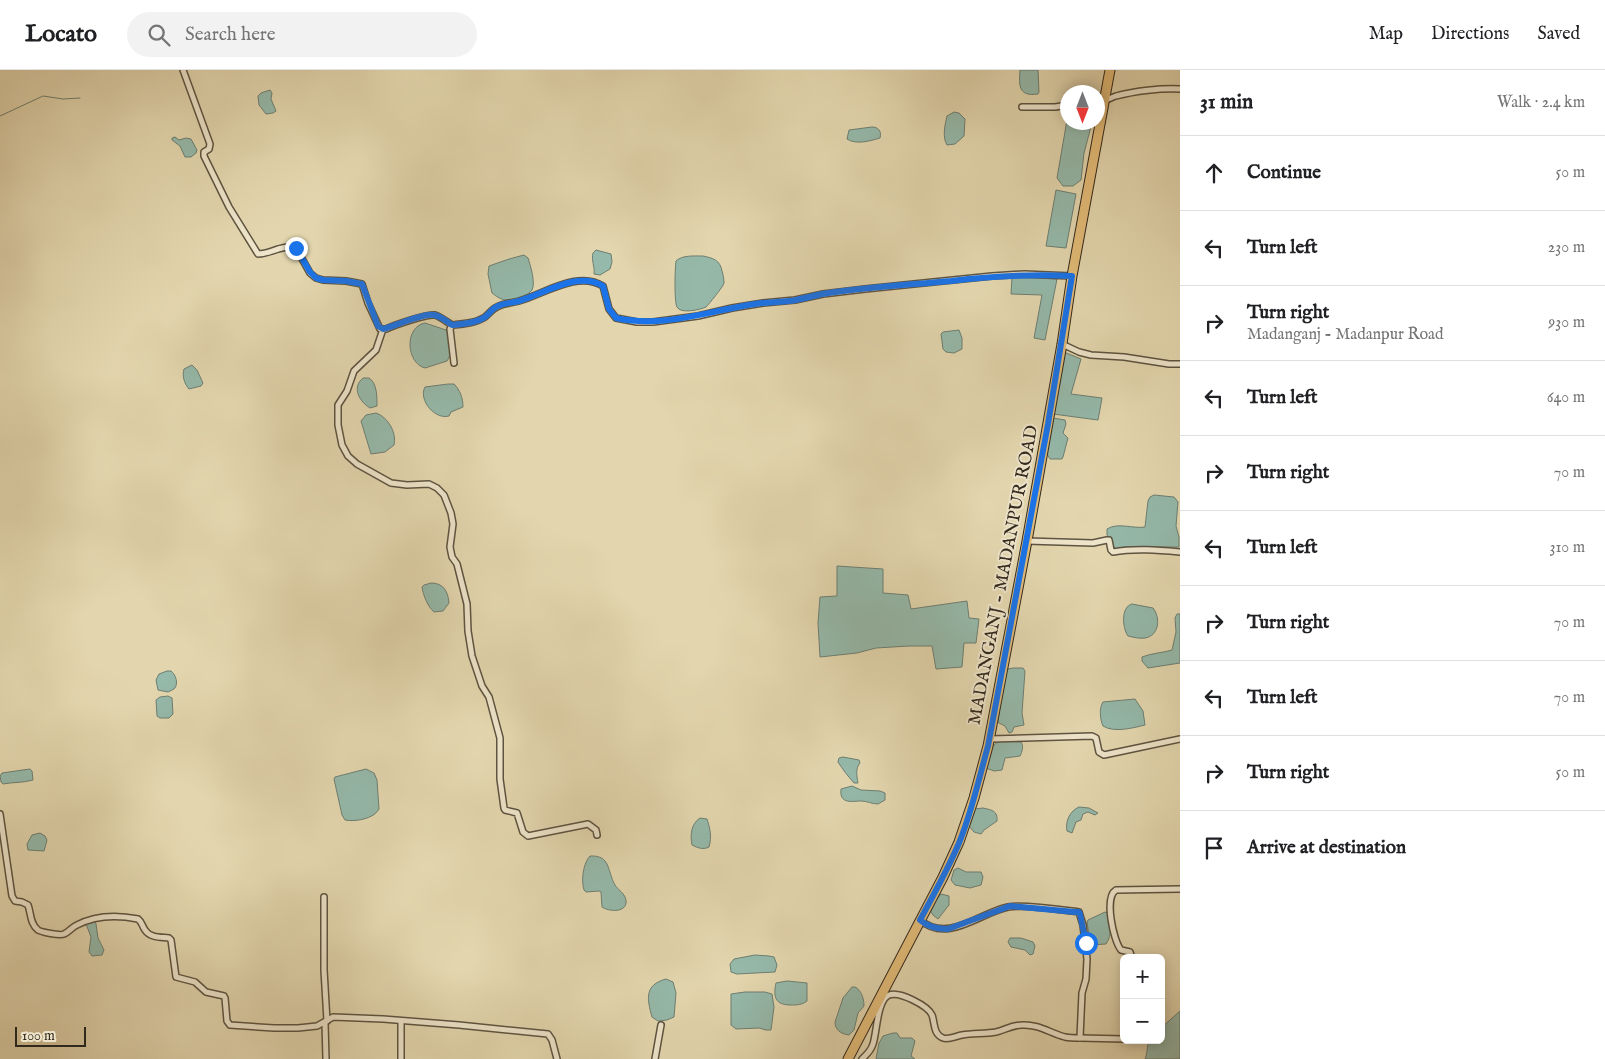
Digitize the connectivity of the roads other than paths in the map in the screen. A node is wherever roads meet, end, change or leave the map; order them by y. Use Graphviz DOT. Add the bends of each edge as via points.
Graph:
graph roads {
  1 [pos="183,70"];
  2 [pos="1110,70"];
  3 [pos="1105,87"];
  4 [pos="1180,89"];
  5 [pos="1105,100"];
  6 [pos="1022,107"];
  7 [pos="1060,107"];
  8 [pos="1096,130"];
  9 [pos="1072,276"];
  10 [pos="452,325"];
  11 [pos="383,329"];
  12 [pos="1062,344"];
  13 [pos="454,363"];
  14 [pos="1180,364"];
  15 [pos="1027,541"];
  16 [pos="1180,552"];
  17 [pos="990,739"];
  18 [pos="1180,739"];
  19 [pos="0,814"];
  20 [pos="597,835"];
  21 [pos="1180,889"];
  22 [pos="324,897"];
  23 [pos="920,920"];
  24 [pos="1131,954"];
  25 [pos="401,1021"];
  26 [pos="326,1022"];
  27 [pos="661,1026"];
  28 [pos="1080,1038"];
  29 [pos="1120,1039"];
  30 [pos="326,1059"];
  31 [pos="401,1059"];
  32 [pos="557,1059"];
  33 [pos="656,1059"];
  34 [pos="848,1059"];
  35 [pos="862,1059"];
  1 -- 11 [label="street" via="210,144 204,156 229,207 258,254 296,248 316,278 362,284 378,326"];
  2 -- 3 [label="main road, MADANGANJ - MADANPUR ROAD"];
  4 -- 5 [label="street" via="1154,90"];
  6 -- 7 [label="street"];
  8 -- 9 [label="main road, MADANGANJ - MADANPUR ROAD"];
  9 -- 10 [label="street" via="1024,274 864,289 652,322 616,318 609,309 603,286 588,280 496,307 477,321"];
  9 -- 12 [label="main road, MADANGANJ - MADANPUR ROAD"];
  10 -- 11 [label="street" via="434,315"];
  10 -- 13 [label="street"];
  11 -- 20 [label="street" via="376,350 354,372 338,405 342,445 357,464 391,483 429,484 444,495 453,524 452,557 457,564 467,604 472,656 482,686 490,697 500,738 500,778 505,810 517,813 523,832 528,836 588,824"];
  12 -- 14 [label="street" via="1091,355"];
  12 -- 15 [label="main road, MADANGANJ - MADANPUR ROAD"];
  15 -- 16 [label="street" via="1093,543 1109,540 1113,552"];
  15 -- 17 [label="main road, MADANGANJ - MADANPUR ROAD"];
  17 -- 18 [label="street" via="1092,736 1096,738 1099,752 1104,755"];
  17 -- 23 [label="main road, MADANGANJ - MADANPUR ROAD" via="959,842"];
  19 -- 26 [label="street" via="12,896 15,901 28,905 37,929 63,934 78,924 111,916 138,919 151,936 169,938 176,977 195,982 206,992 224,996 230,1025 274,1028 317,1026"];
  21 -- 24 [label="street" via="1116,890 1112,893 1111,917 1116,943 1121,950"];
  22 -- 26 [label="street"];
  23 -- 28 [label="street" via="939,929 948,929 1010,906 1079,912 1087,959"];
  23 -- 34 [label="main road, MADANGANJ - MADANPUR ROAD"];
  25 -- 26 [label="street" via="333,1017"];
  25 -- 31 [label="street"];
  25 -- 32 [label="street" via="548,1034"];
  26 -- 30 [label="street"];
  27 -- 33 [label="street"];
  28 -- 29 [label="street"];
  28 -- 35 [label="street" via="1068,1038 1031,1025 944,1038 938,1035 927,1009 908,997 896,994 888,995 883,1001 874,1044"];
}
